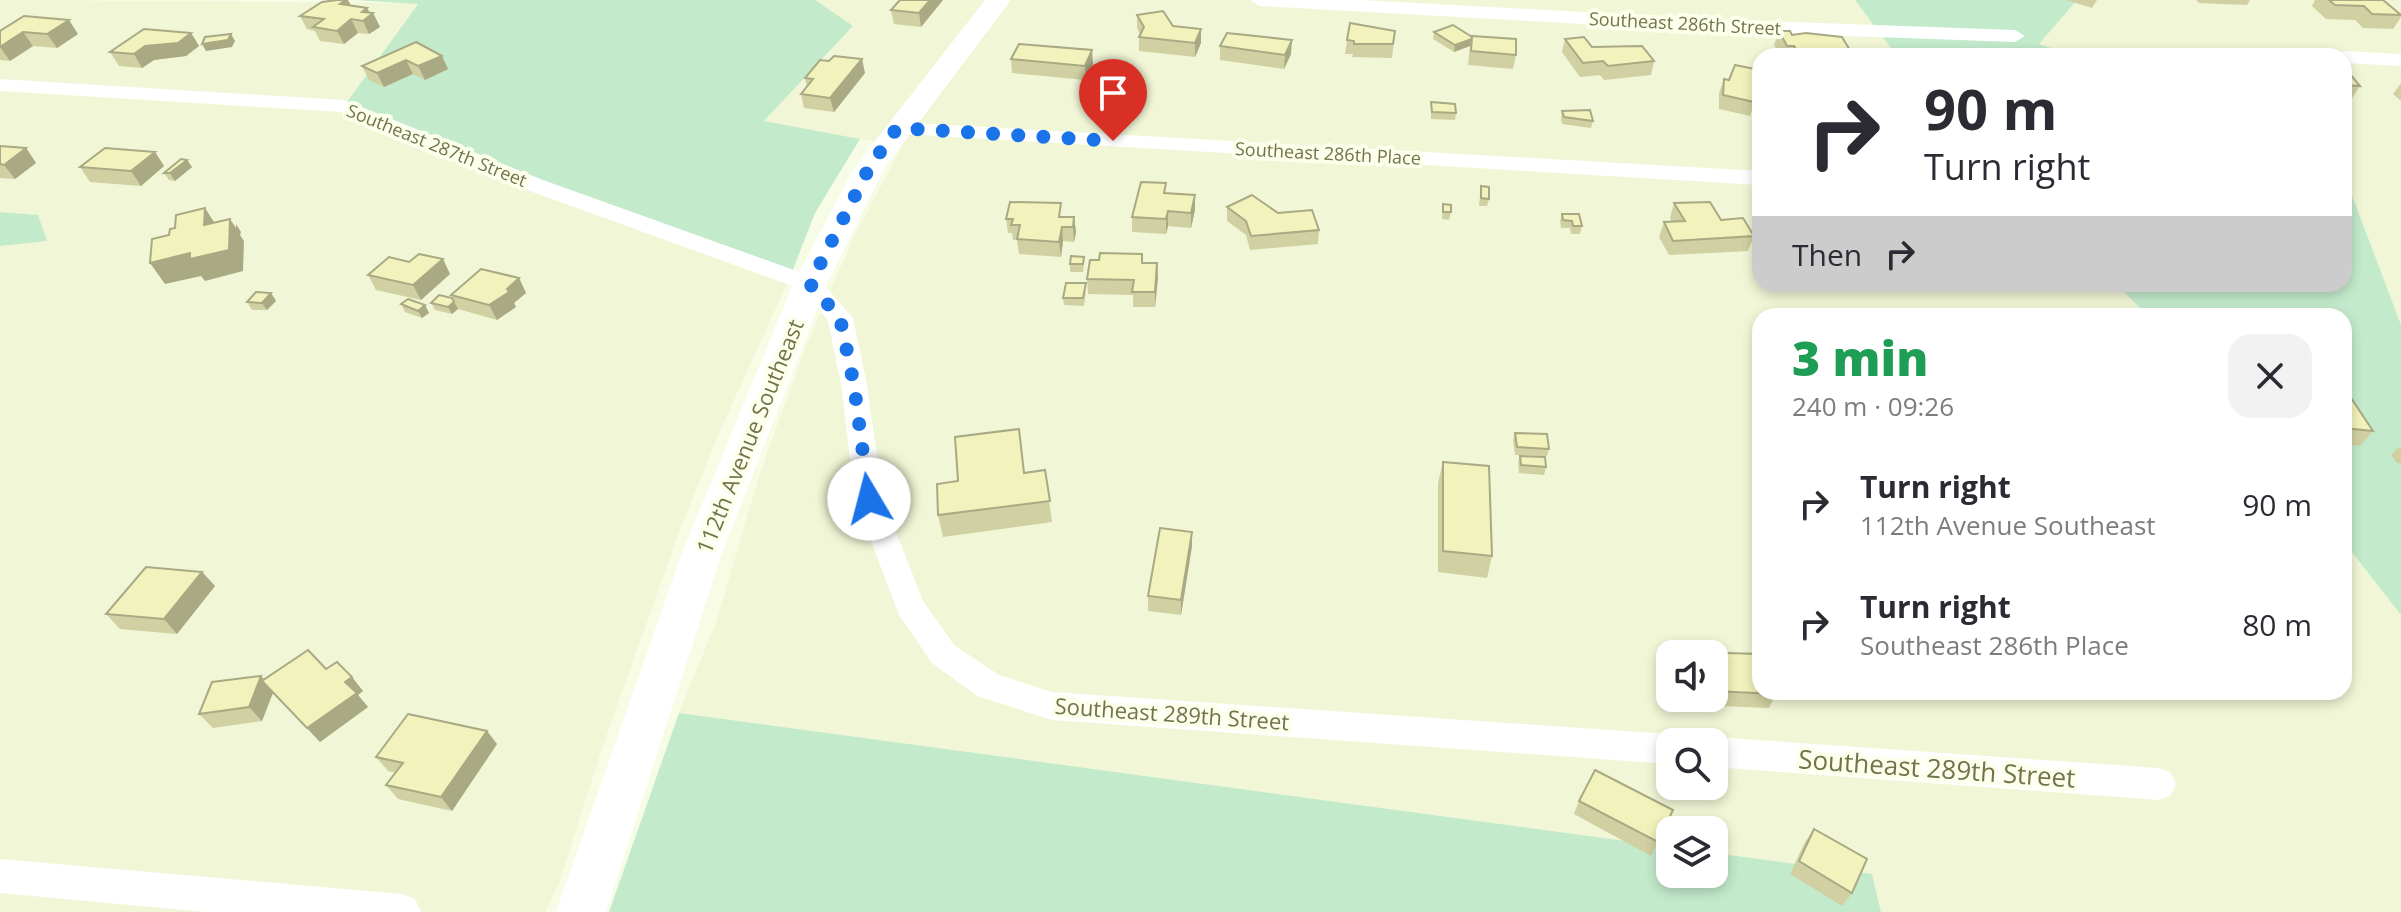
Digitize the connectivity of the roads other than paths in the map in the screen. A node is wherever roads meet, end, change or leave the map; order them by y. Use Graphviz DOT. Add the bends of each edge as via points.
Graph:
graph roads {
  1 [pos="998,0"];
  2 [pos="1259,0"];
  3 [pos="2015,36"];
  4 [pos="2352,57"];
  5 [pos="2401,60"];
  6 [pos="0,85"];
  7 [pos="897,128"];
  8 [pos="1752,178"];
  9 [pos="810,284"];
  10 [pos="1656,748"];
  11 [pos="1728,753"];
  12 [pos="2159,784"];
  13 [pos="0,876"];
  14 [pos="402,912"];
  15 [pos="581,912"];
  1 -- 7 [label="street, 112th Avenue Southeast"];
  2 -- 3 [label="street, Southeast 286th Street"];
  4 -- 5 [label="street"];
  6 -- 9 [label="street, Southeast 287th Street" via="344,106 535,185"];
  7 -- 8 [label="street, Southeast 286th Place"];
  7 -- 9 [label="street, 112th Avenue Southeast" via="869,168"];
  9 -- 10 [label="street, Southeast 289th Street" via="840,318 869,499 910,606 943,654 989,686 1052,706"];
  9 -- 15 [label="street, 112th Avenue Southeast" via="702,553"];
  11 -- 12 [label="street, Southeast 289th Street"];
  13 -- 14 [label="street"];
}
